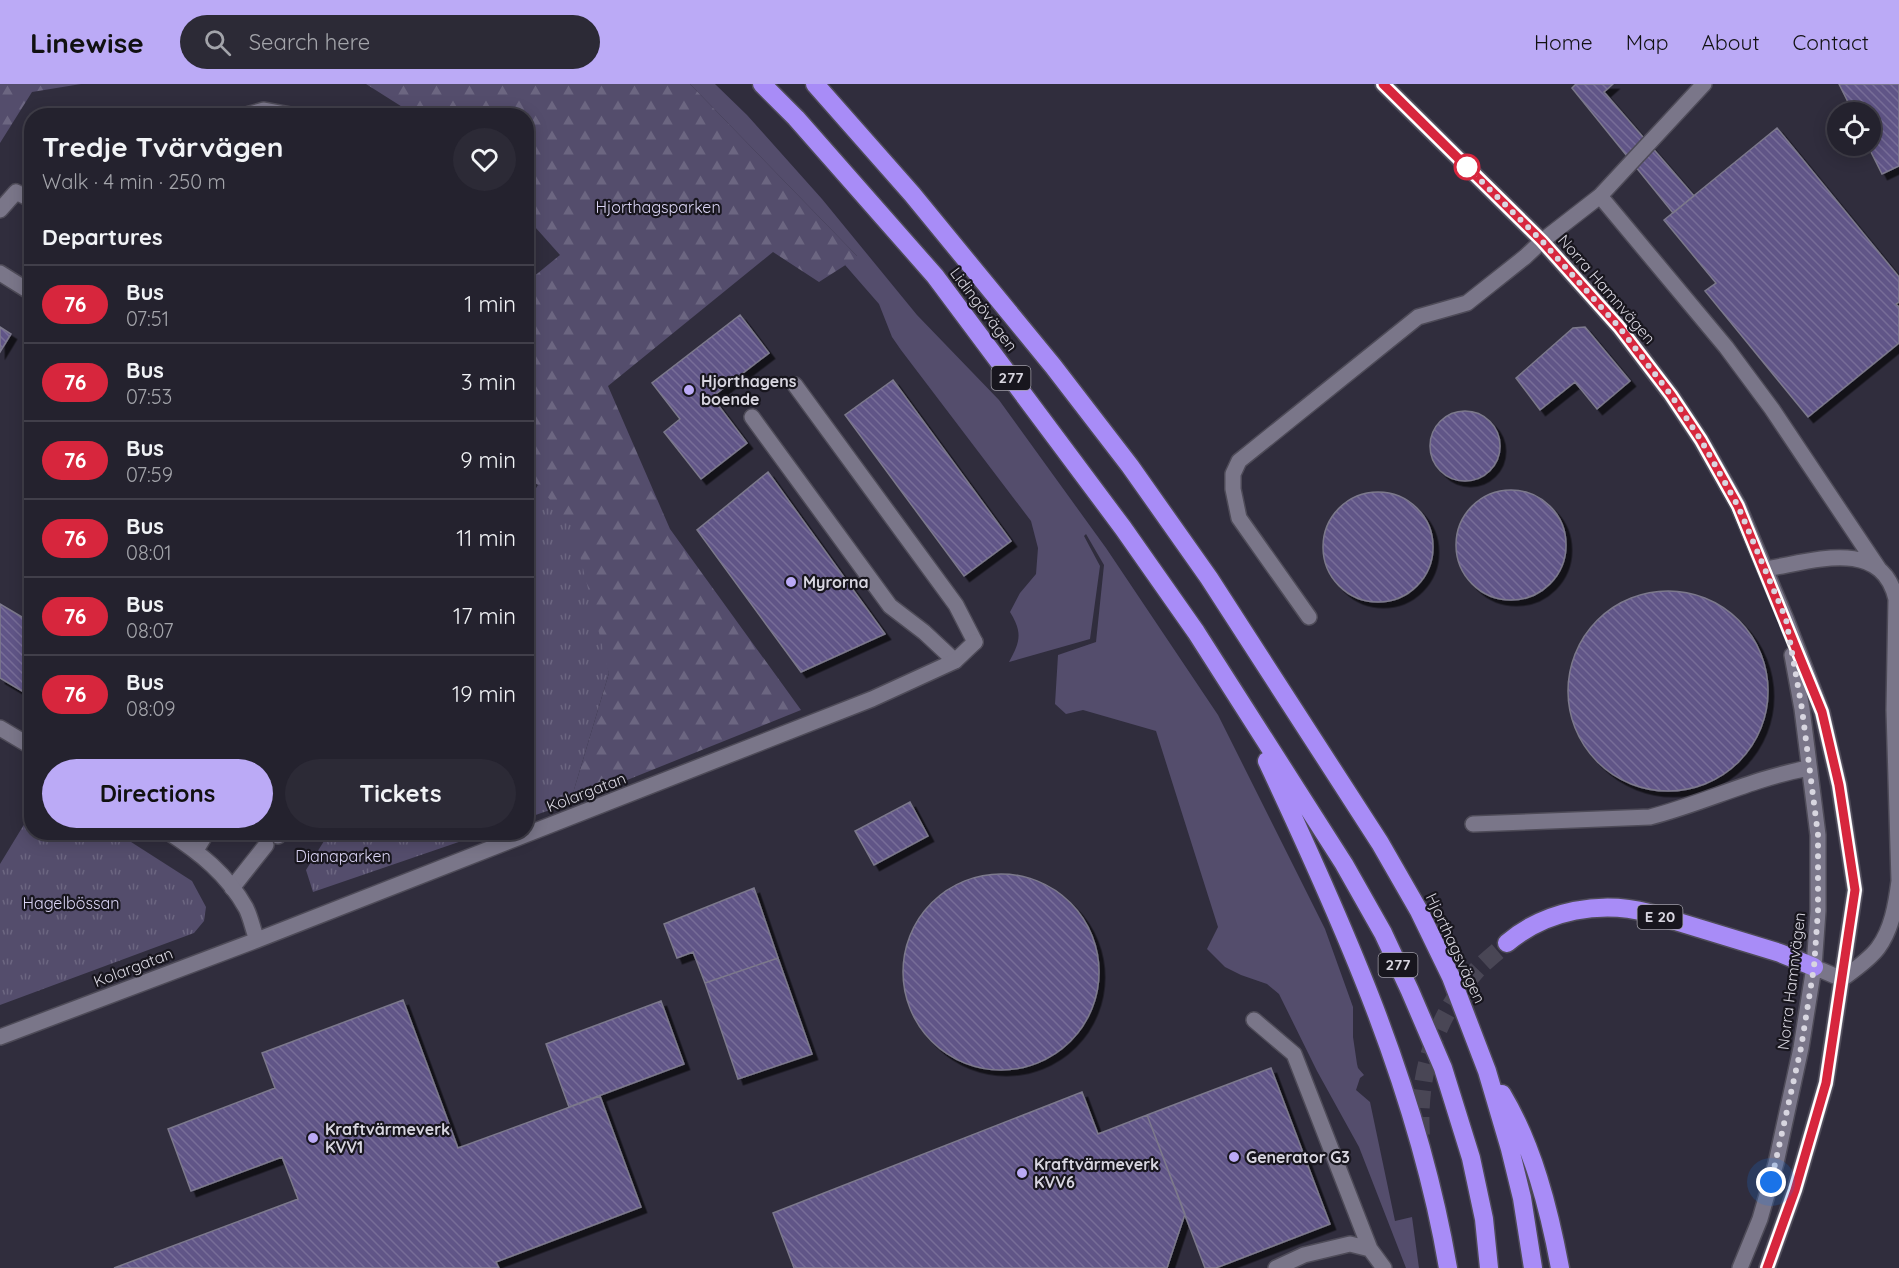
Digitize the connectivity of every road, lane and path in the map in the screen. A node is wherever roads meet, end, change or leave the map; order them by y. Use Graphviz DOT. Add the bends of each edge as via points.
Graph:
graph roads {
  1 [pos="762,84"];
  2 [pos="815,84"];
  3 [pos="1383,84"];
  4 [pos="1704,84"];
  5 [pos="24,196"];
  6 [pos="1600,196"];
  7 [pos="0,210"];
  8 [pos="1542,241"];
  9 [pos="0,273"];
  10 [pos="24,287"];
  11 [pos="795,385"];
  12 [pos="752,417"];
  13 [pos="1765,569"];
  14 [pos="1879,569"];
  15 [pos="1309,617"];
  16 [pos="1786,619"];
  17 [pos="955,662"];
  18 [pos="1273,674"];
  19 [pos="1235,692"];
  20 [pos="0,728"];
  21 [pos="24,742"];
  22 [pos="1809,768"];
  23 [pos="1473,824"];
  24 [pos="534,831"];
  25 [pos="180,840"];
  26 [pos="202,840"];
  27 [pos="273,840"];
  28 [pos="512,840"];
  29 [pos="196,850"];
  30 [pos="1899,881"];
  31 [pos="232,888"];
  32 [pos="257,940"];
  33 [pos="1507,943"];
  34 [pos="1814,967"];
  35 [pos="1842,980"];
  36 [pos="1254,1020"];
  37 [pos="0,1037"];
  38 [pos="1487,1071"];
  39 [pos="1370,1249"];
  40 [pos="1276,1268"];
  41 [pos="1384,1268"];
  42 [pos="1448,1268"];
  43 [pos="1489,1268"];
  44 [pos="1533,1268"];
  45 [pos="1560,1268"];
  46 [pos="1740,1268"];
  47 [pos="1767,1268"];
  1 -- 19 [label="highway, Lidingövägen / 277" via="935,276 1123,528"];
  2 -- 18 [label="highway, Lidingövägen / 277" via="912,194 1053,366 1136,474"];
  3 -- 8 [label="main road, Norra Hamnvägen"];
  4 -- 6 [label="main road"];
  5 -- 7 [label="main road" via="16,192"];
  6 -- 8 [label="main road"];
  6 -- 14 [label="main road" via="1726,347"];
  8 -- 13 [label="main road, Norra Hamnvägen" via="1619,327 1671,395 1722,476"];
  8 -- 15 [label="main road" via="1467,303 1418,317 1239,461 1233,474 1233,489 1239,518"];
  9 -- 10 [label="main road"];
  11 -- 17 [label="main road, Kolargatan" via="956,605 975,642"];
  12 -- 17 [label="main road" via="890,606"];
  13 -- 14 [label="main road" via="1835,557 1868,561"];
  13 -- 16 [label="main road, Norra Hamnvägen"];
  14 -- 30 [label="main road" via="1893,585 1896,599 1894,710"];
  16 -- 22 [label="main road, Norra Hamnvägen"];
  16 -- 35 [label="main road, Norra Hamnvägen" via="1822,712 1852,865 1855,890"];
  17 -- 24 [label="main road, Kolargatan" via="872,699"];
  18 -- 38 [label="highway, Hjorthagsvägen / 277" via="1419,911 1451,977"];
  19 -- 42 [label="highway" via="1317,867 1372,1001 1430,1178"];
  19 -- 43 [label="highway, 277" via="1344,864 1410,991 1443,1068 1471,1158"];
  20 -- 21 [label="main road"];
  22 -- 23 [label="main road" via="1650,817"];
  22 -- 34 [label="main road, Norra Hamnvägen" via="1818,835"];
  25 -- 29 [label="main road"];
  26 -- 29 [label="main road"];
  27 -- 31 [label="main road"];
  28 -- 32 [label="main road, Kolargatan"];
  29 -- 31 [label="main road"];
  30 -- 35 [label="main road" via="1896,905 1877,950"];
  31 -- 32 [label="main road" via="246,909"];
  32 -- 37 [label="main road, Kolargatan"];
  33 -- 34 [label="highway, E 20" via="1558,916 1590,908 1623,907 1780,953"];
  34 -- 35 [label="main road, E 20"];
  34 -- 46 [label="main road, Norra Hamnvägen" via="1776,1163 1760,1219"];
  35 -- 47 [label="main road, Norra Hamnvägen" via="1826,1083"];
  36 -- 39 [label="main road" via="1294,1054"];
  38 -- 44 [label="highway, Hjorthagsvägen / 277" via="1517,1178"];
  38 -- 45 [label="highway" via="1511,1109 1528,1149"];
  39 -- 40 [label="main road" via="1350,1244"];
  39 -- 41 [label="main road"];
}
